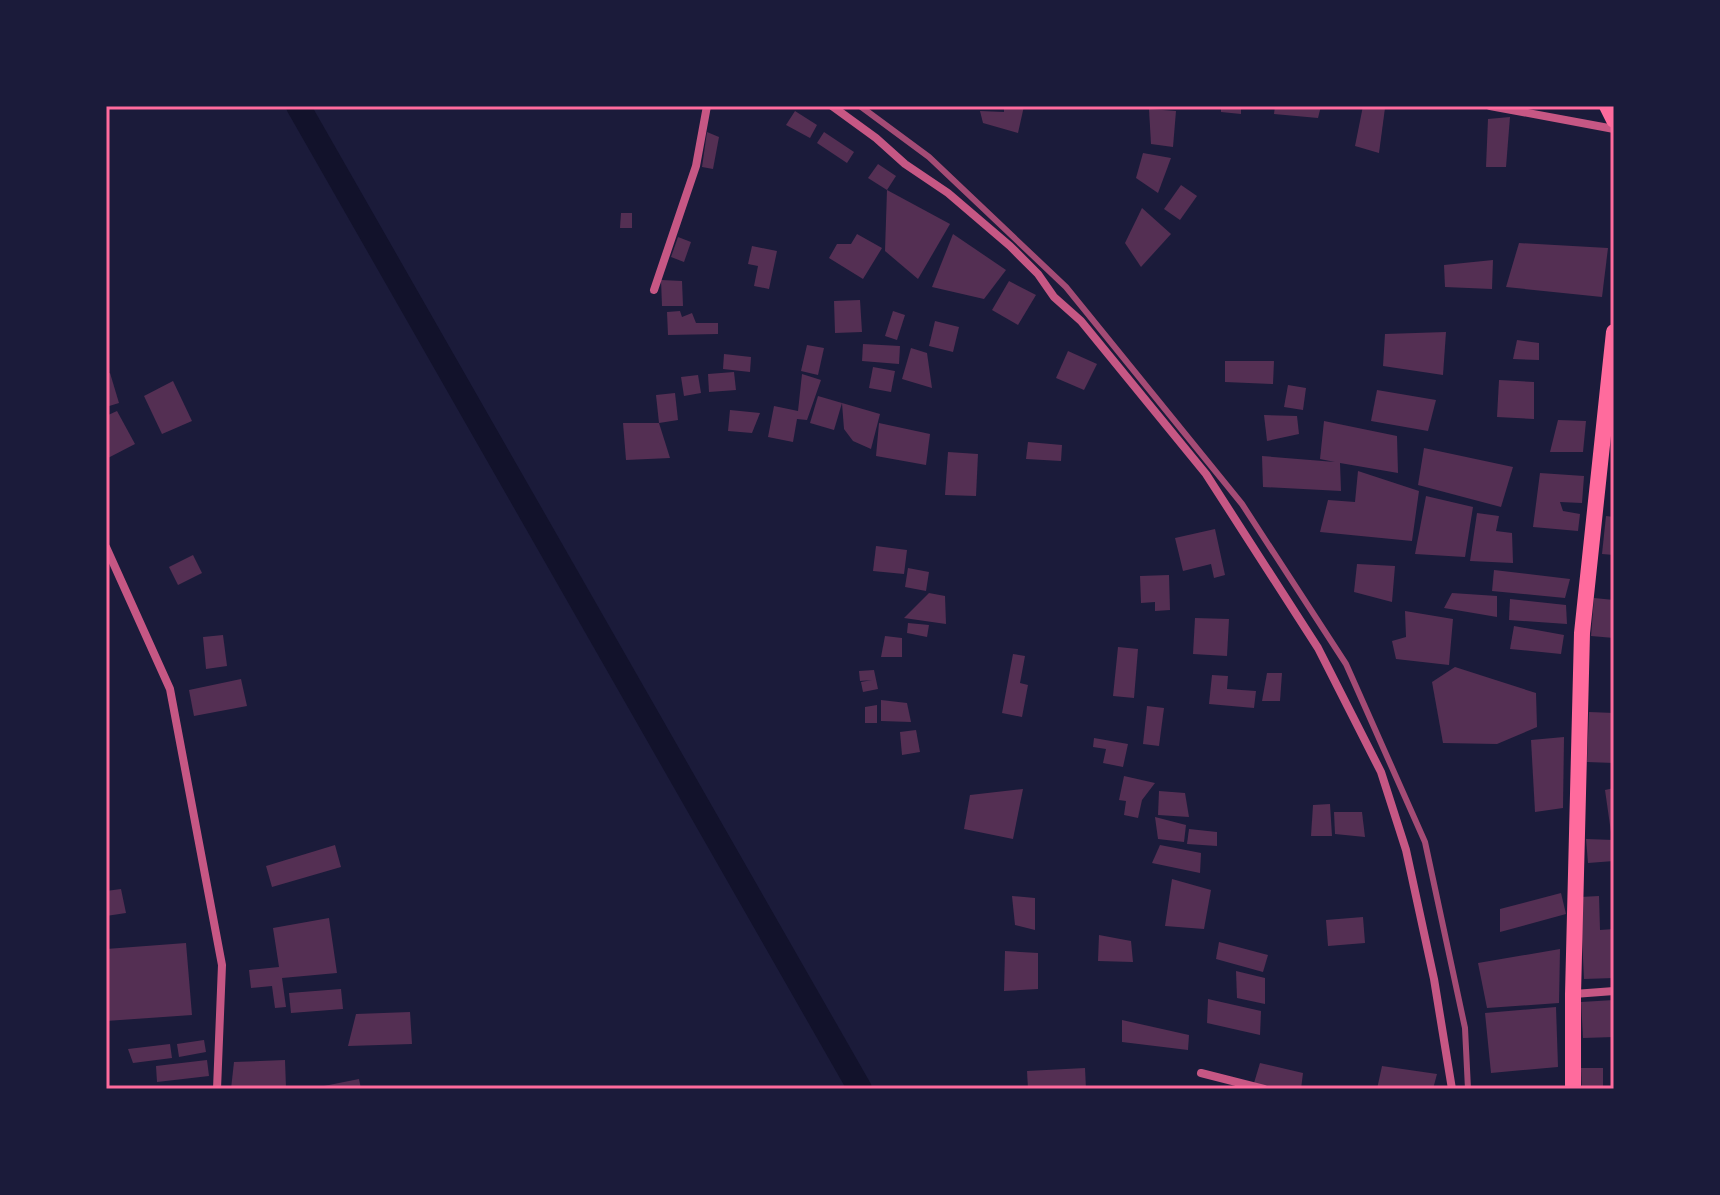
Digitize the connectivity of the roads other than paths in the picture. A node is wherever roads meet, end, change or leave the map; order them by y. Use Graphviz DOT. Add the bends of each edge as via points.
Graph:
graph roads {
  1 [pos="707,106"];
  2 [pos="832,106"];
  3 [pos="1490,106"];
  4 [pos="1607,106"];
  5 [pos="1614,120"];
  6 [pos="1614,129"];
  7 [pos="654,290"];
  8 [pos="1614,332"];
  9 [pos="106,547"];
  10 [pos="1614,991"];
  11 [pos="1573,994"];
  12 [pos="1201,1073"];
  13 [pos="217,1089"];
  14 [pos="1264,1089"];
  15 [pos="1452,1089"];
  16 [pos="1573,1089"];
  1 -- 7 [label="street" via="696,166"];
  2 -- 15 [label="street" via="1010,246 1081,321 1206,474 1318,648 1381,772 1406,850"];
  3 -- 6 [label="street"];
  4 -- 5 [label="main road"];
  8 -- 11 [label="main road" via="1582,633"];
  9 -- 13 [label="street" via="170,689 222,965"];
  10 -- 11 [label="street"];
  11 -- 16 [label="main road"];
  12 -- 14 [label="street"];
}
